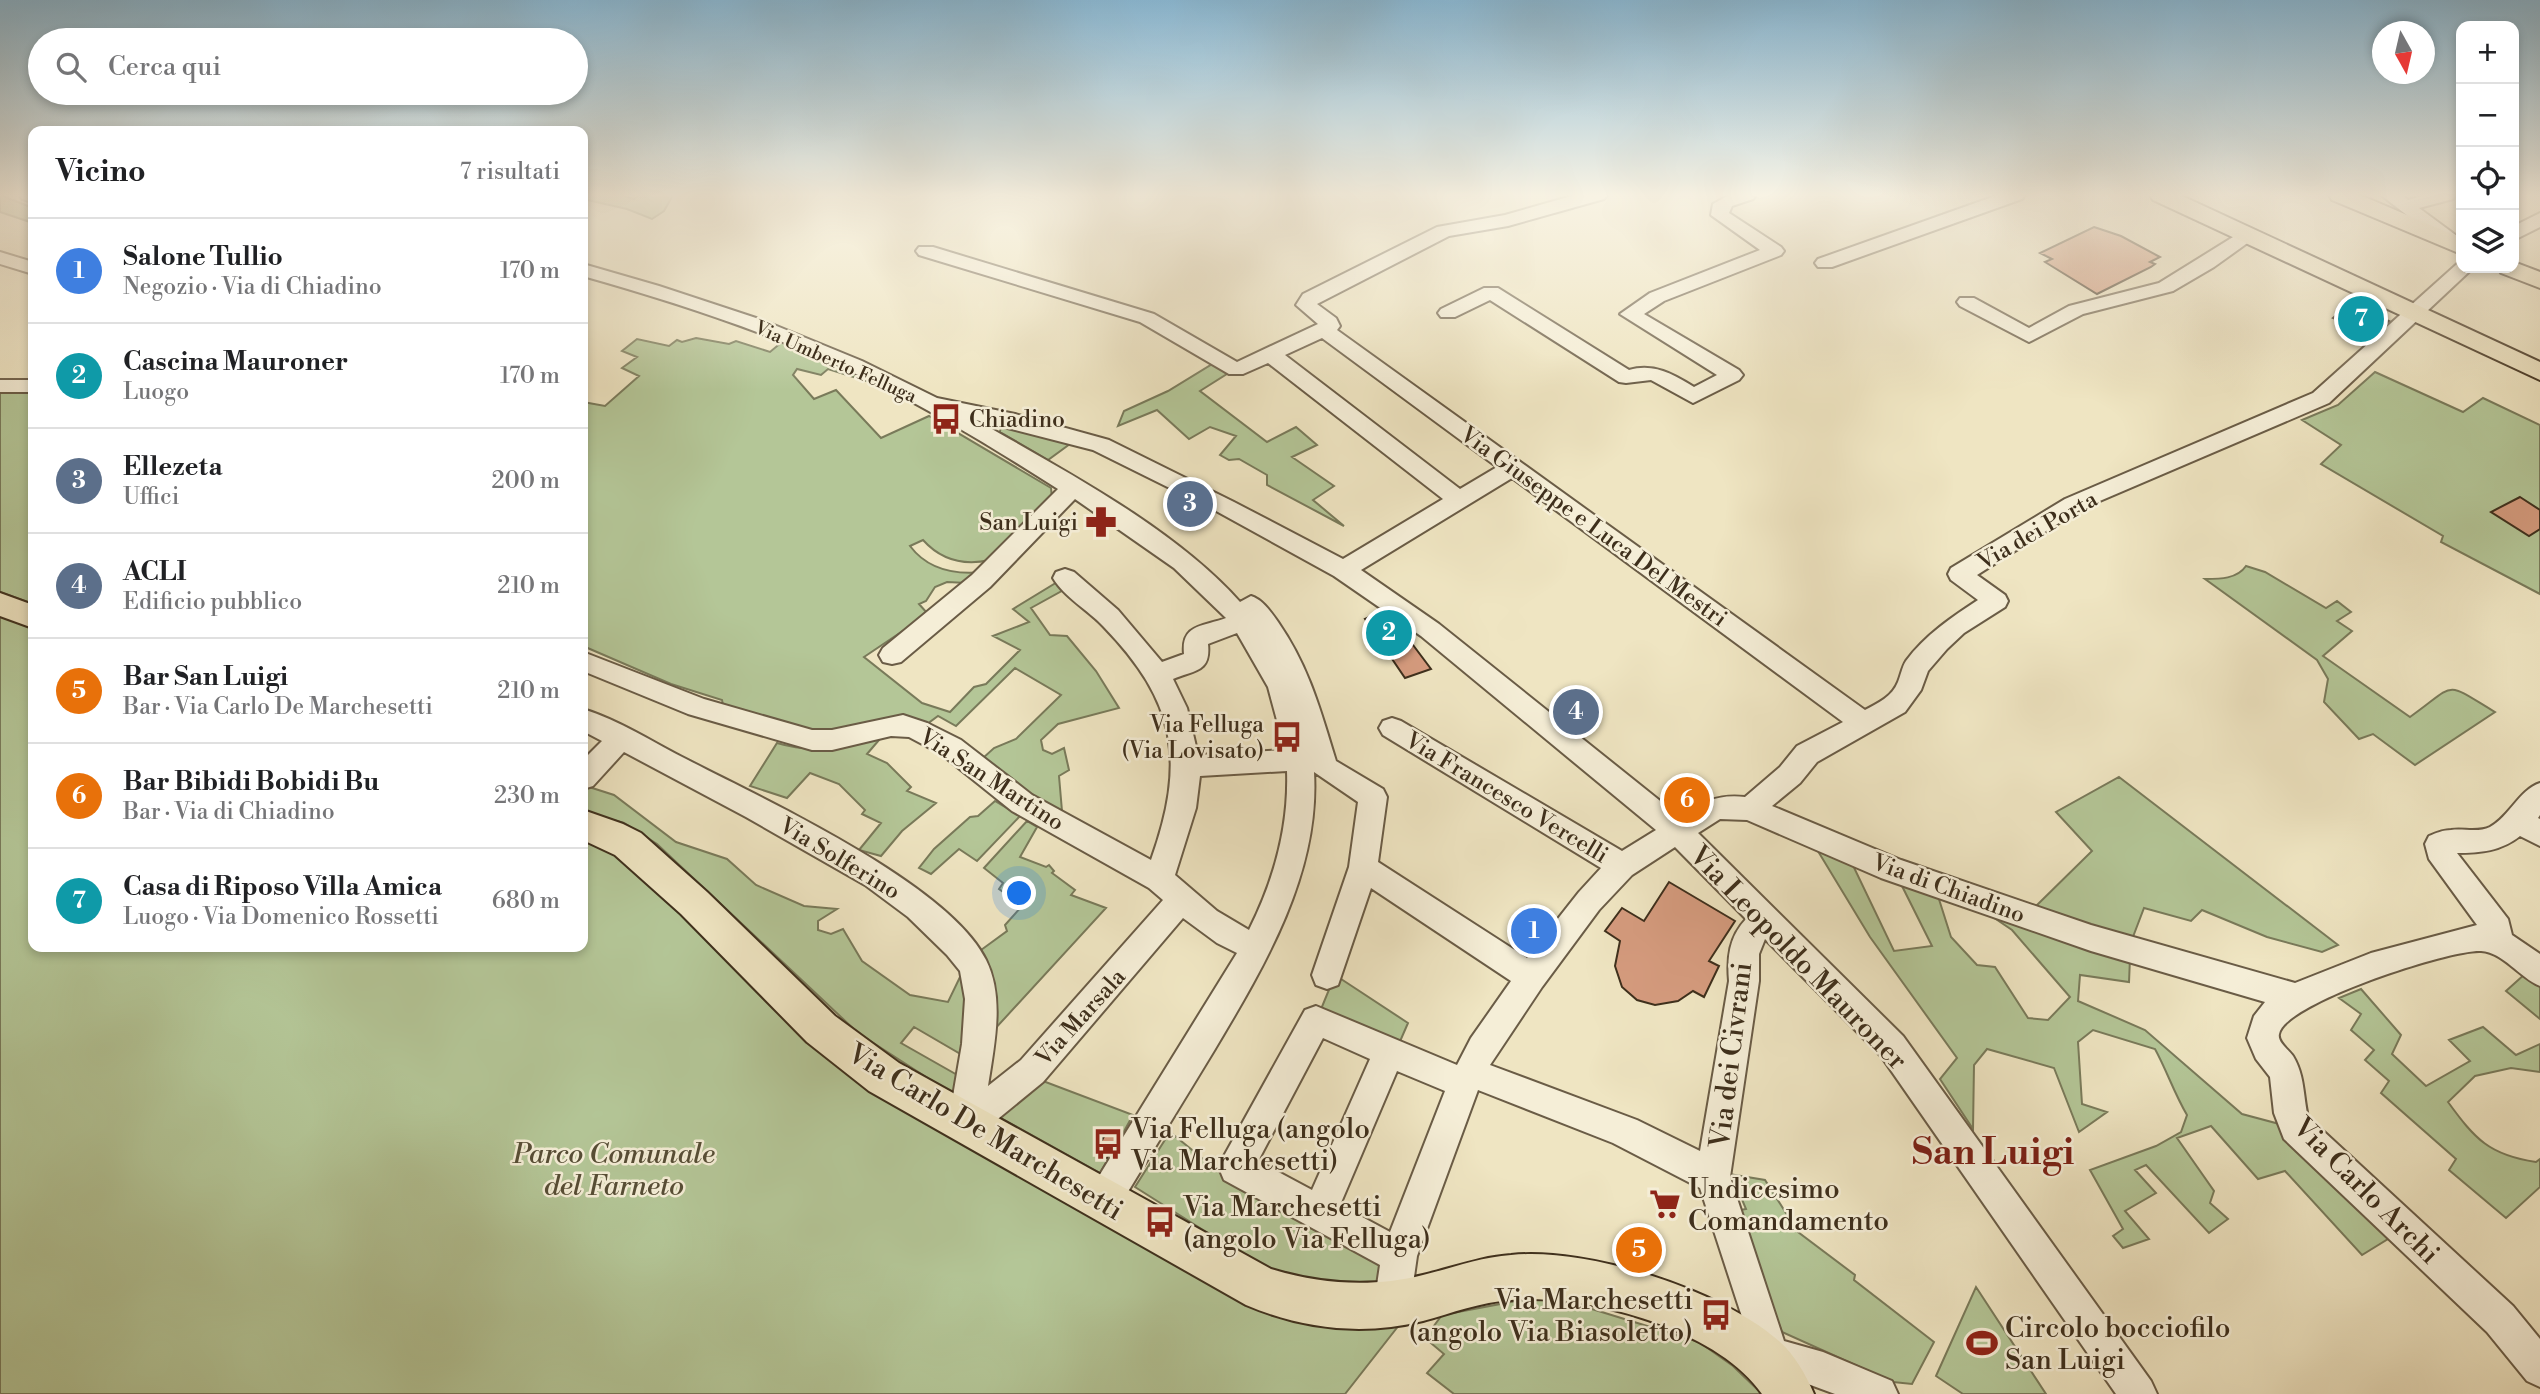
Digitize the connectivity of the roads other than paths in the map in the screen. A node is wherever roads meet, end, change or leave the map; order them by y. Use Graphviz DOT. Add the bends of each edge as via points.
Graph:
graph roads {
  1 [pos="7,260"];
  2 [pos="952,260"];
  3 [pos="1386,260"];
  4 [pos="1751,260"];
  5 [pos="1833,260"];
  6 [pos="2212,260"];
  7 [pos="2300,260"];
  8 [pos="1825,263"];
  9 [pos="28,266"];
  10 [pos="588,272"];
  11 [pos="2519,272"];
  12 [pos="2459,273"];
  13 [pos="2540,281"];
  14 [pos="1967,302"];
  15 [pos="1448,313"];
  16 [pos="2415,313"];
  17 [pos="1323,330"];
  18 [pos="1270,354"];
  19 [pos="2540,372"];
  20 [pos="0,386"];
  21 [pos="28,386"];
  22 [pos="935,404"];
  23 [pos="1514,467"];
  24 [pos="1073,487"];
  25 [pos="1459,500"];
  26 [pos="1343,570"];
  27 [pos="1065,579"];
  28 [pos="0,604"];
  29 [pos="1244,610"];
  30 [pos="28,615"];
  31 [pos="892,655"];
  32 [pos="588,663"];
  33 [pos="1159,674"];
  34 [pos="588,722"];
  35 [pos="1864,724"];
  36 [pos="1392,728"];
  37 [pos="620,739"];
  38 [pos="1300,760"];
  39 [pos="1186,766"];
  40 [pos="588,773"];
  41 [pos="2540,794"];
  42 [pos="1750,809"];
  43 [pos="588,827"];
  44 [pos="2529,827"];
  45 [pos="1676,830"];
  46 [pos="1622,866"];
  47 [pos="1363,867"];
  48 [pos="1171,889"];
  49 [pos="1766,919"];
  50 [pos="2497,942"];
  51 [pos="1256,947"];
  52 [pos="2540,971"];
  53 [pos="1327,975"];
  54 [pos="1531,976"];
  55 [pos="2297,997"];
  56 [pos="1390,1051"];
  57 [pos="1467,1078"];
  58 [pos="965,1125"];
  59 [pos="1713,1177"];
  60 [pos="1103,1201"];
  61 [pos="1319,1213"];
  62 [pos="1399,1256"];
  63 [pos="1392,1304"];
  64 [pos="2530,1355"];
  65 [pos="1764,1358"];
  66 [pos="1790,1394"];
  67 [pos="1879,1394"];
  68 [pos="2138,1394"];
  1 -- 9 [label="street"];
  2 -- 18 [label="street" via="1147,318 1236,370"];
  3 -- 17 [label="street" via="1310,298 1306,305 1331,324"];
  4 -- 15 [label="street" via="1657,297 1630,314 1732,375 1693,396 1649,372 1626,377 1492,292"];
  5 -- 8 [label="street"];
  6 -- 14 [label="street" via="2166,287 2076,310 2029,337"];
  7 -- 16 [label="main road"];
  10 -- 22 [label="street, Via Umberto Felluga" via="792,339"];
  11 -- 13 [label="main road"];
  12 -- 16 [label="street, Via dei Porta"];
  16 -- 19 [label="main road"];
  16 -- 35 [label="street, Via dei Porta" via="2321,398 2073,504 1960,575 1996,601 1938,642 1916,667 1901,701"];
  17 -- 18 [label="street"];
  17 -- 23 [label="street, Via Giuseppe e Luca Del Mestri"];
  18 -- 25 [label="street"];
  20 -- 21 [label="street"];
  22 -- 24 [label="street, Via Umberto Felluga"];
  22 -- 26 [label="street, Via Leopoldo Mauroner" via="1101,445"];
  23 -- 25 [label="street"];
  23 -- 35 [label="street, Via Giuseppe e Luca Del Mestri"];
  24 -- 29 [label="street, Via Umberto Felluga" via="1114,512"];
  24 -- 31 [label="street" via="981,581"];
  25 -- 26 [label="street"];
  26 -- 45 [label="street, Via Leopoldo Mauroner" via="1430,630"];
  27 -- 33 [label="street" via="1118,624"];
  28 -- 30 [label="main road"];
  29 -- 33 [label="street" via="1195,639 1197,659"];
  29 -- 38 [label="street, Via Umberto Felluga" via="1284,696"];
  29 -- 47 [label="street" via="1277,638 1292,662 1305,691 1326,768 1372,795"];
  32 -- 48 [label="street, Via San Martino" via="696,707 811,740 832,740 891,726 918,730 951,747 1022,803"];
  33 -- 39 [label="street" via="1177,716"];
  34 -- 37 [label="street, Via Solferino"];
  35 -- 42 [label="street, Via dei Porta" via="1807,754"];
  36 -- 46 [label="street, Via Francesco Vercelli"];
  37 -- 40 [label="street"];
  37 -- 58 [label="street, Via Solferino" via="702,778 849,859 943,929 974,966 979,986"];
  38 -- 39 [label="street"];
  38 -- 51 [label="street, Via Umberto Felluga" via="1301,813 1295,845"];
  39 -- 48 [label="street"];
  41 -- 44 [label="street"];
  42 -- 45 [label="street, Via di Chiadino" via="1713,808"];
  42 -- 55 [label="street, Via di Chiadino" via="1891,869 2091,938"];
  43 -- 58 [label="main road, Via Carlo De Marchesetti" via="628,844 647,860 843,1048"];
  44 -- 50 [label="street" via="2483,841 2439,844 2439,851 2497,928"];
  45 -- 46 [label="street, Via di Chiadino"];
  45 -- 49 [label="street, Via Leopoldo Mauroner"];
  46 -- 54 [label="street, Via di Chiadino"];
  47 -- 53 [label="street"];
  47 -- 54 [label="street"];
  48 -- 51 [label="street, Via San Martino" via="1206,920"];
  48 -- 58 [label="street, Via Marsala" via="1032,1071"];
  49 -- 59 [label="street, Via dei Civrani" via="1742,951 1744,981"];
  49 -- 68 [label="street, Via Leopoldo Mauroner" via="1892,1046"];
  50 -- 52 [label="street"];
  50 -- 55 [label="street" via="2477,937 2395,958"];
  51 -- 60 [label="street, Via Umberto Felluga"];
  54 -- 57 [label="street, Via di Chiadino"];
  55 -- 64 [label="street, Via Carlo Archi" via="2265,1026 2263,1040 2287,1080 2289,1116 2296,1128 2500,1319"];
  56 -- 57 [label="street"];
  56 -- 61 [label="street"];
  56 -- 61 [label="street" via="1317,1020 1236,1168"];
  57 -- 59 [label="street" via="1635,1134"];
  57 -- 62 [label="street, Via di Chiadino"];
  58 -- 60 [label="main road, Via Carlo De Marchesetti"];
  59 -- 65 [label="street, Via dei Civrani" via="1763,1326"];
  60 -- 63 [label="main road, Via Carlo De Marchesetti" via="1262,1289 1303,1303 1344,1307"];
  61 -- 62 [label="street"];
  62 -- 63 [label="street, Via di Chiadino"];
  63 -- 65 [label="main road, Via Carlo De Marchesetti" via="1540,1274 1598,1285 1676,1309 1739,1339"];
  65 -- 66 [label="main road, Via Carlo De Marchesetti"];
  65 -- 67 [label="street" via="1803,1364"];
}
